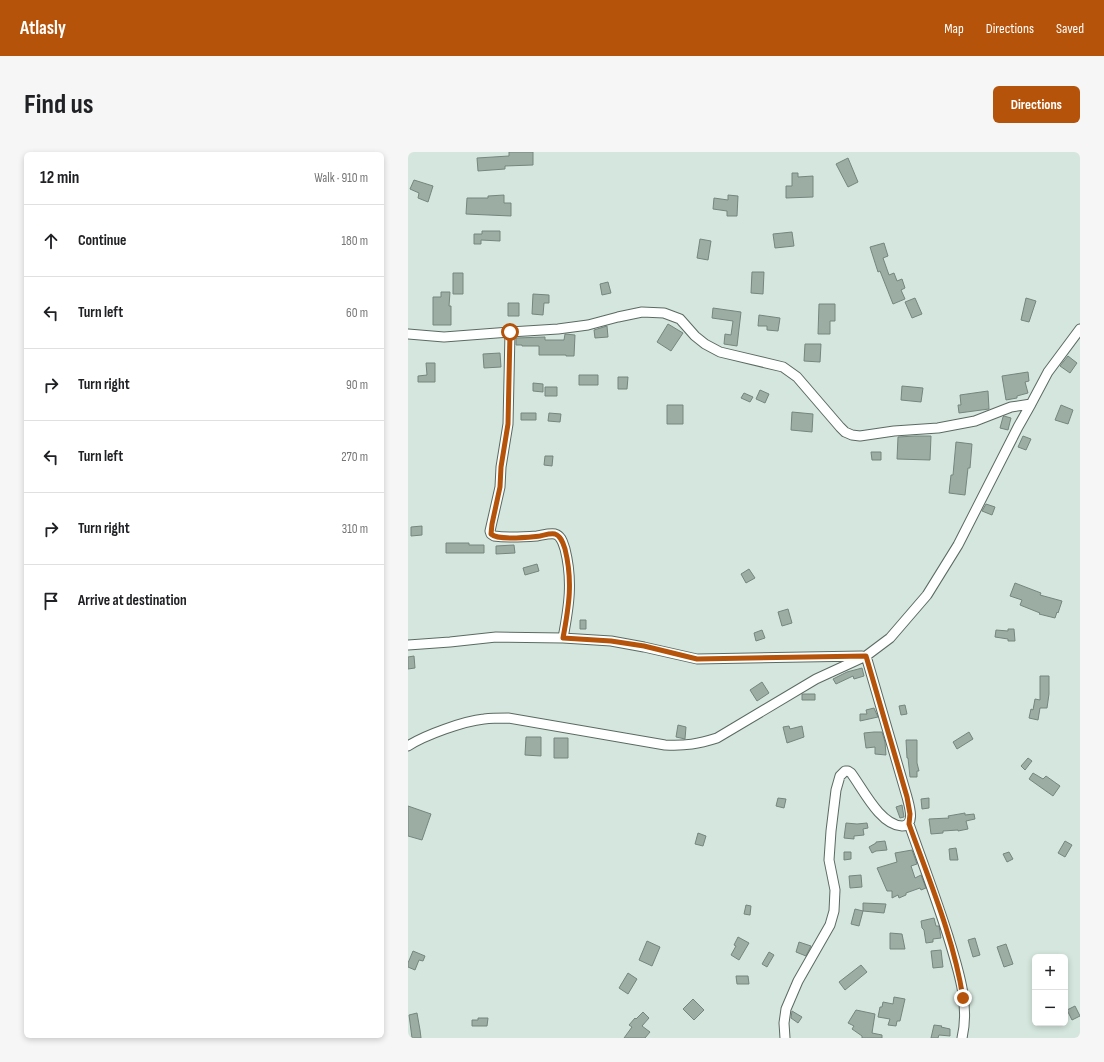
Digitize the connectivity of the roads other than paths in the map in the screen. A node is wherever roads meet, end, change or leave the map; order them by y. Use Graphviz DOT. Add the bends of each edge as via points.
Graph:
graph roads {
  1 [pos="1080,329"];
  2 [pos="510,332"];
  3 [pos="408,334"];
  4 [pos="1031,404"];
  5 [pos="563,638"];
  6 [pos="408,645"];
  7 [pos="866,656"];
  8 [pos="408,746"];
  9 [pos="909,824"];
  10 [pos="785,1038"];
  11 [pos="962,1038"];
  1 -- 4 [label="street" via="1048,372"];
  2 -- 3 [label="street" via="444,337"];
  2 -- 4 [label="street" via="588,325 642,312 664,313 680,319 695,336 720,352 783,367 797,377 840,427 852,436 938,428 975,421 1011,407"];
  2 -- 5 [label="street" via="508,424 500,487 490,531 494,536 556,534 560,537 568,561 570,582 570,605"];
  4 -- 7 [label="street" via="958,545 927,595 890,638"];
  5 -- 6 [label="street" via="496,637"];
  5 -- 7 [label="street" via="644,646 697,659"];
  7 -- 8 [label="street" via="816,679 717,738 687,746 665,745 508,718 460,724 416,740"];
  7 -- 9 [label="street" via="907,797"];
  9 -- 10 [label="street" via="895,825 886,821 851,773 845,771 840,776 836,790 829,860 835,890 834,911 830,925 798,981 786,1009"];
  9 -- 11 [label="street" via="940,910 961,981 965,1009"];
}
